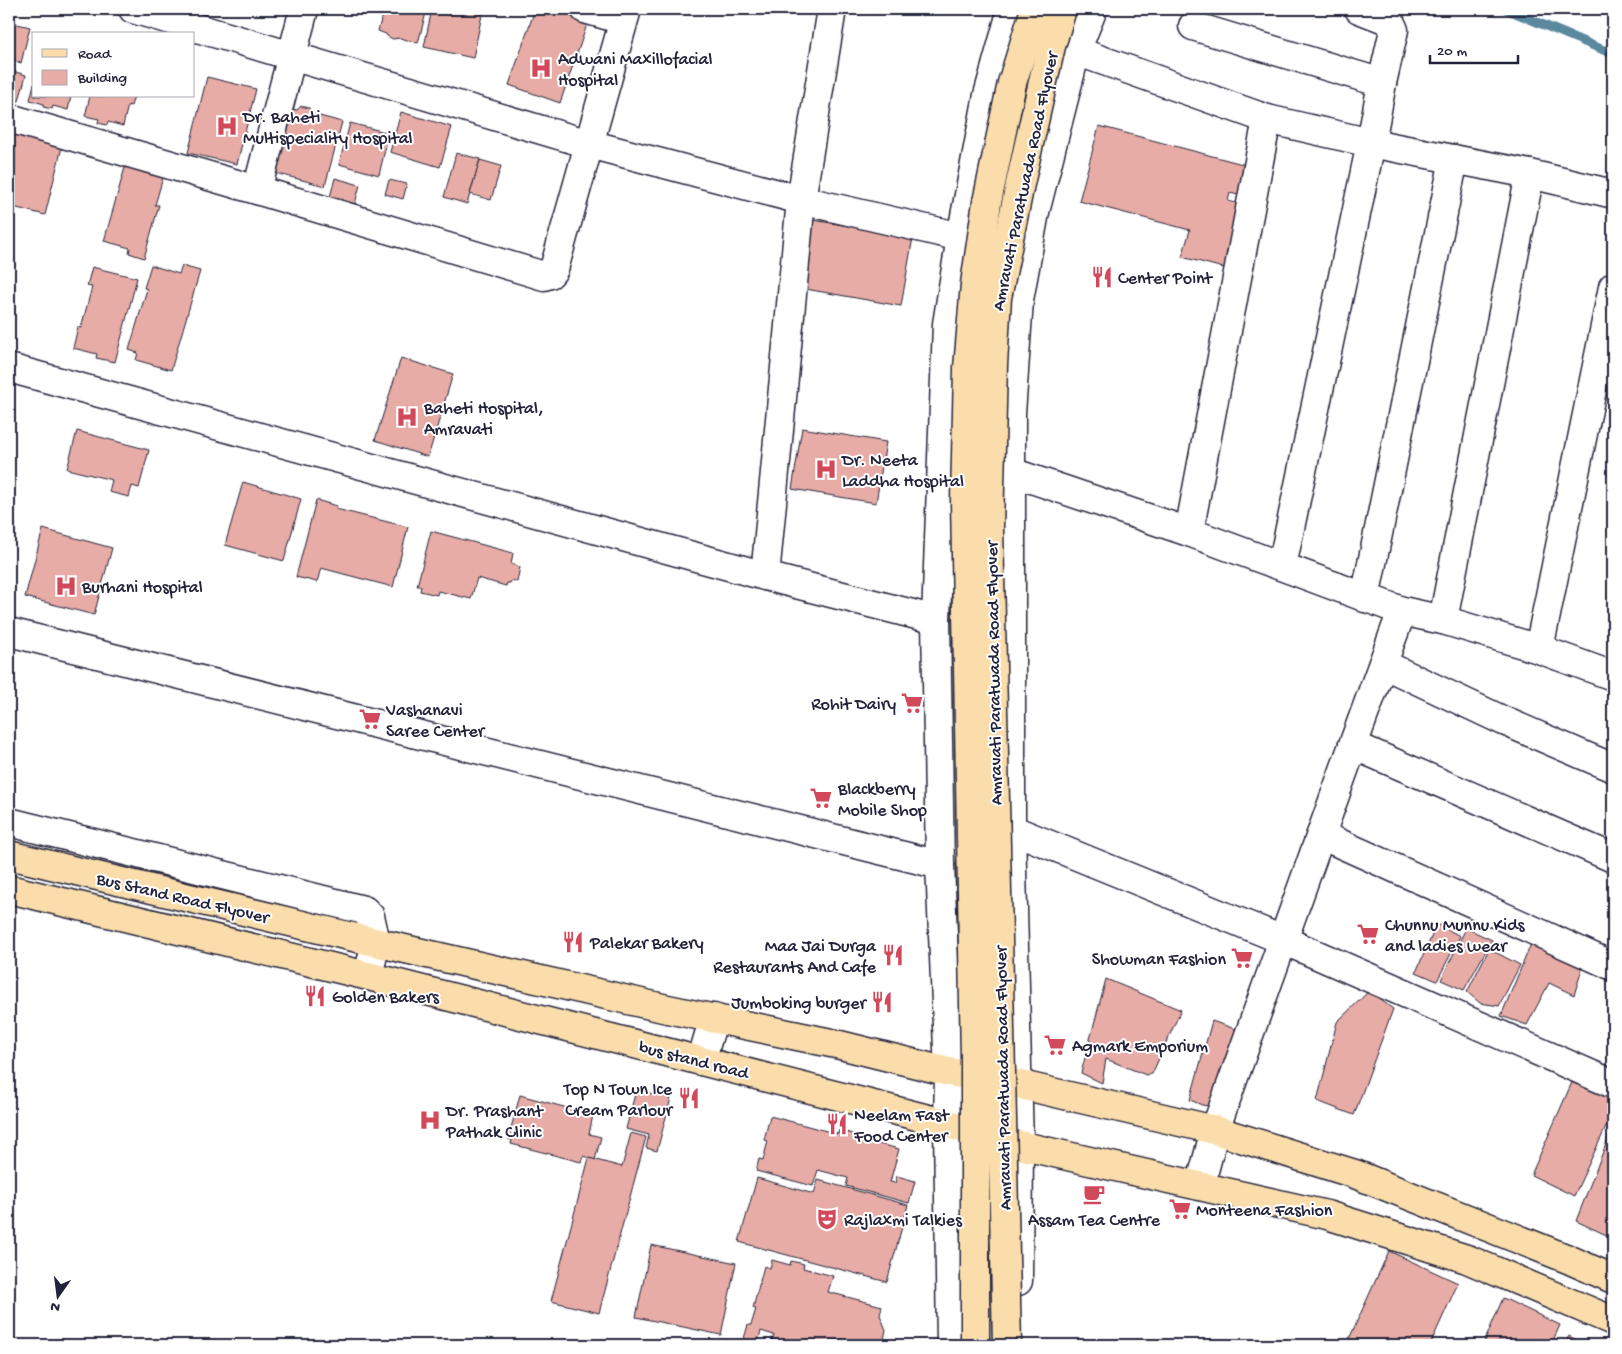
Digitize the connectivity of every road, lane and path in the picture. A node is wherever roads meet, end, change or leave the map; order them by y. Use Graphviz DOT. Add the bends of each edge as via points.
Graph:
graph roads {
  1 [pos="133,9"];
  2 [pos="304,9"];
  3 [pos="585,9"];
  4 [pos="832,9"];
  5 [pos="1012,9"];
  6 [pos="1034,9"];
  7 [pos="1062,9"];
  8 [pos="1093,9"];
  9 [pos="1359,9"];
  10 [pos="625,15"];
  11 [pos="1193,26"];
  12 [pos="1076,52"];
  13 [pos="291,56"];
  14 [pos="1382,83"];
  15 [pos="9,118"];
  16 [pos="1267,119"];
  17 [pos="1371,143"];
  18 [pos="589,144"];
  19 [pos="1454,159"];
  20 [pos="1530,174"];
  21 [pos="257,190"];
  22 [pos="1613,194"];
  23 [pos="801,200"];
  24 [pos="961,237"];
  25 [pos="1613,287"];
  26 [pos="9,368"];
  27 [pos="1011,472"];
  28 [pos="1189,532"];
  29 [pos="1282,566"];
  30 [pos="765,576"];
  31 [pos="1365,598"];
  32 [pos="1402,611"];
  33 [pos="936,620"];
  34 [pos="1443,620"];
  35 [pos="9,632"];
  36 [pos="1539,649"];
  37 [pos="1382,664"];
  38 [pos="1613,676"];
  39 [pos="1352,745"];
  40 [pos="1613,768"];
  41 [pos="9,822"];
  42 [pos="1011,829"];
  43 [pos="1320,835"];
  44 [pos="9,855"];
  45 [pos="1613,858"];
  46 [pos="940,864"];
  47 [pos="9,889"];
  48 [pos="366,940"];
  49 [pos="1283,940"];
  50 [pos="1613,966"];
  51 [pos="358,973"];
  52 [pos="714,1018"];
  53 [pos="702,1061"];
  54 [pos="949,1072"];
  55 [pos="1017,1084"];
  56 [pos="1613,1084"];
  57 [pos="948,1124"];
  58 [pos="1215,1130"];
  59 [pos="1019,1144"];
  60 [pos="1200,1186"];
  61 [pos="1613,1279"];
  62 [pos="1613,1321"];
  63 [pos="951,1345"];
  64 [pos="976,1345"];
  65 [pos="1007,1345"];
  66 [pos="1018,1345"];
  1 -- 13 [label="street"];
  2 -- 13 [label="street"];
  3 -- 10 [label="street"];
  4 -- 23 [label="street"];
  5 -- 24 [label="street" via="988,95"];
  6 -- 64 [label="main road, Amravati Paratwada Road Flyover, bridge" via="1012,83 988,202 975,284 968,368 964,500"];
  7 -- 65 [label="main road, Amravati Paratwada Road Flyover, bridge" via="1049,55 997,298 993,365 989,528"];
  8 -- 12 [label="street"];
  9 -- 14 [label="street" via="1393,25"];
  10 -- 18 [label="street"];
  11 -- 14 [label="street"];
  12 -- 16 [label="street"];
  12 -- 27 [label="street" via="1035,212 1019,300 1011,414"];
  13 -- 18 [label="street"];
  13 -- 21 [label="street"];
  14 -- 17 [label="street"];
  15 -- 21 [label="street"];
  16 -- 17 [label="street"];
  16 -- 28 [label="street"];
  17 -- 19 [label="street"];
  17 -- 29 [label="street"];
  18 -- 21 [label="street" via="554,269 544,276"];
  18 -- 23 [label="street"];
  19 -- 20 [label="street"];
  19 -- 31 [label="street"];
  20 -- 22 [label="street"];
  20 -- 34 [label="street"];
  23 -- 24 [label="street"];
  23 -- 30 [label="street"];
  24 -- 33 [label="street" via="947,324"];
  25 -- 36 [label="street"];
  26 -- 30 [label="street"];
  27 -- 28 [label="street"];
  27 -- 42 [label="street"];
  28 -- 29 [label="street"];
  29 -- 31 [label="street"];
  30 -- 33 [label="street"];
  31 -- 32 [label="street"];
  32 -- 34 [label="street"];
  32 -- 37 [label="street"];
  33 -- 46 [label="street"];
  34 -- 36 [label="street"];
  35 -- 46 [label="street"];
  36 -- 38 [label="street"];
  37 -- 39 [label="street"];
  37 -- 40 [label="street"];
  39 -- 43 [label="street"];
  39 -- 45 [label="street"];
  41 -- 48 [label="street" via="364,910 370,916"];
  42 -- 49 [label="street"];
  42 -- 55 [label="street"];
  43 -- 49 [label="street"];
  43 -- 50 [label="street"];
  44 -- 48 [label="main road, Bus Stand Road Flyover"];
  46 -- 54 [label="street"];
  47 -- 51 [label="main road, Bus Stand Road Flyover"];
  48 -- 51 [label="street"];
  48 -- 52 [label="main road"];
  49 -- 56 [label="street"];
  49 -- 58 [label="street"];
  51 -- 53 [label="main road, bus stand road"];
  52 -- 53 [label="street"];
  52 -- 54 [label="main road"];
  53 -- 57 [label="main road, bus stand road"];
  54 -- 55 [label="main road"];
  54 -- 57 [label="street"];
  55 -- 58 [label="main road"];
  55 -- 59 [label="street"];
  57 -- 59 [label="main road, bus stand road"];
  57 -- 63 [label="street"];
  58 -- 60 [label="street"];
  58 -- 61 [label="main road" via="1355,1174"];
  59 -- 60 [label="main road, bus stand road"];
  59 -- 66 [label="street"];
  60 -- 62 [label="main road, bus stand road" via="1327,1215 1467,1259"];
}
